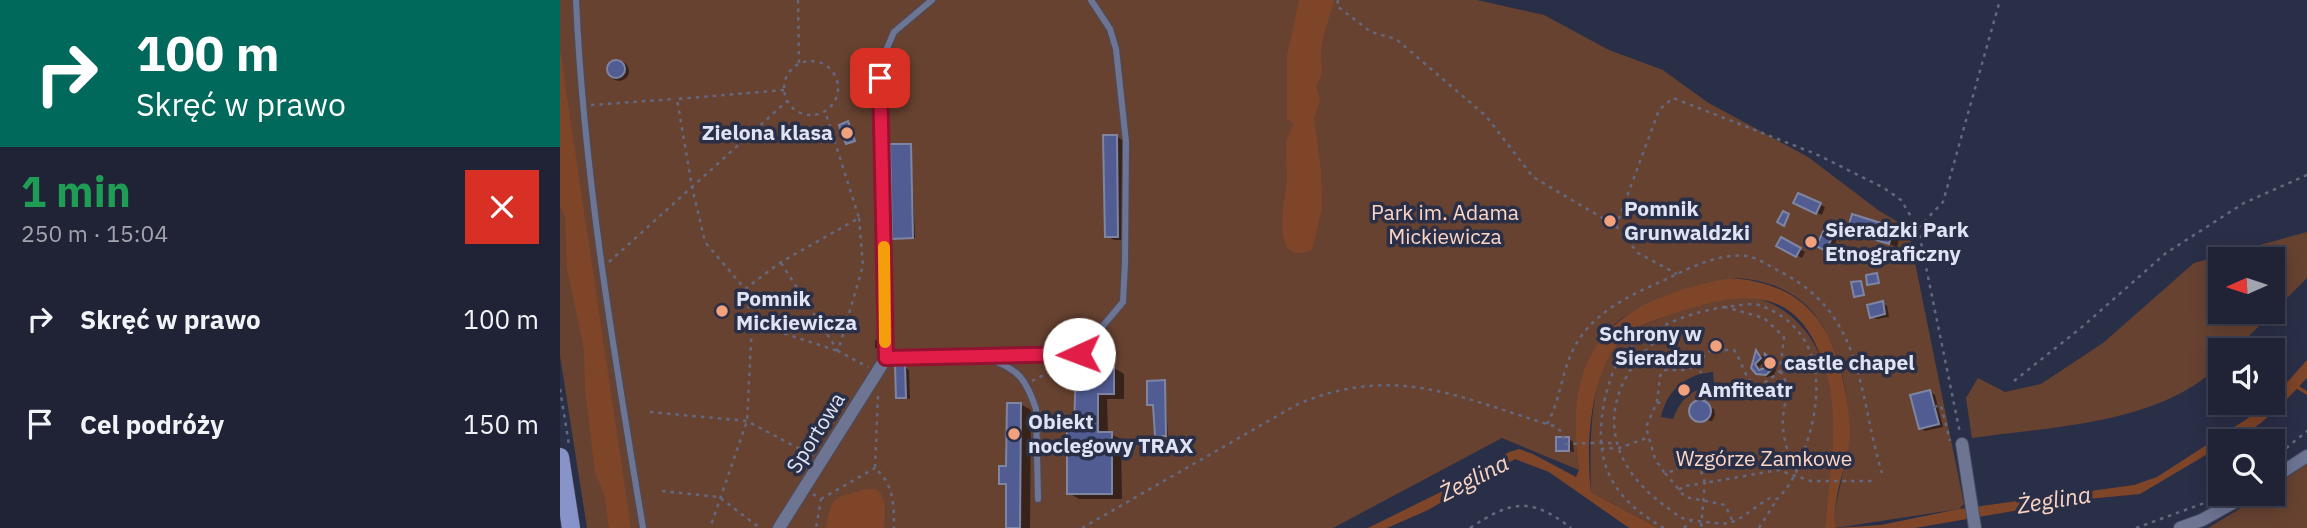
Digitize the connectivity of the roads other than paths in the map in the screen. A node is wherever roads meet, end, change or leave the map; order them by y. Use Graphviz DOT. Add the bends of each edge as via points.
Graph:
graph roads {
  1 [pos="576,0"];
  2 [pos="932,0"];
  3 [pos="1091,0"];
  4 [pos="984,357"];
  5 [pos="886,358"];
  6 [pos="1957,446"];
  7 [pos="2307,456"];
  8 [pos="560,457"];
  9 [pos="2285,470"];
  10 [pos="1038,499"];
  11 [pos="2227,506"];
  12 [pos="572,528"];
  13 [pos="643,528"];
  14 [pos="779,528"];
  15 [pos="1975,528"];
  16 [pos="2180,528"];
  1 -- 13 [label="lane" via="581,106"];
  2 -- 5 [label="lane" via="894,32 882,61"];
  3 -- 4 [label="lane" via="1110,29 1116,49 1126,142 1123,302 1079,354"];
  4 -- 5 [label="lane"];
  4 -- 10 [label="lane" via="1014,368 1036,409"];
  5 -- 14 [label="street, Sportowa"];
  6 -- 15 [label="street"];
  7 -- 9 [label="street"];
  8 -- 12 [label="main road"];
  11 -- 16 [label="street"];
}
